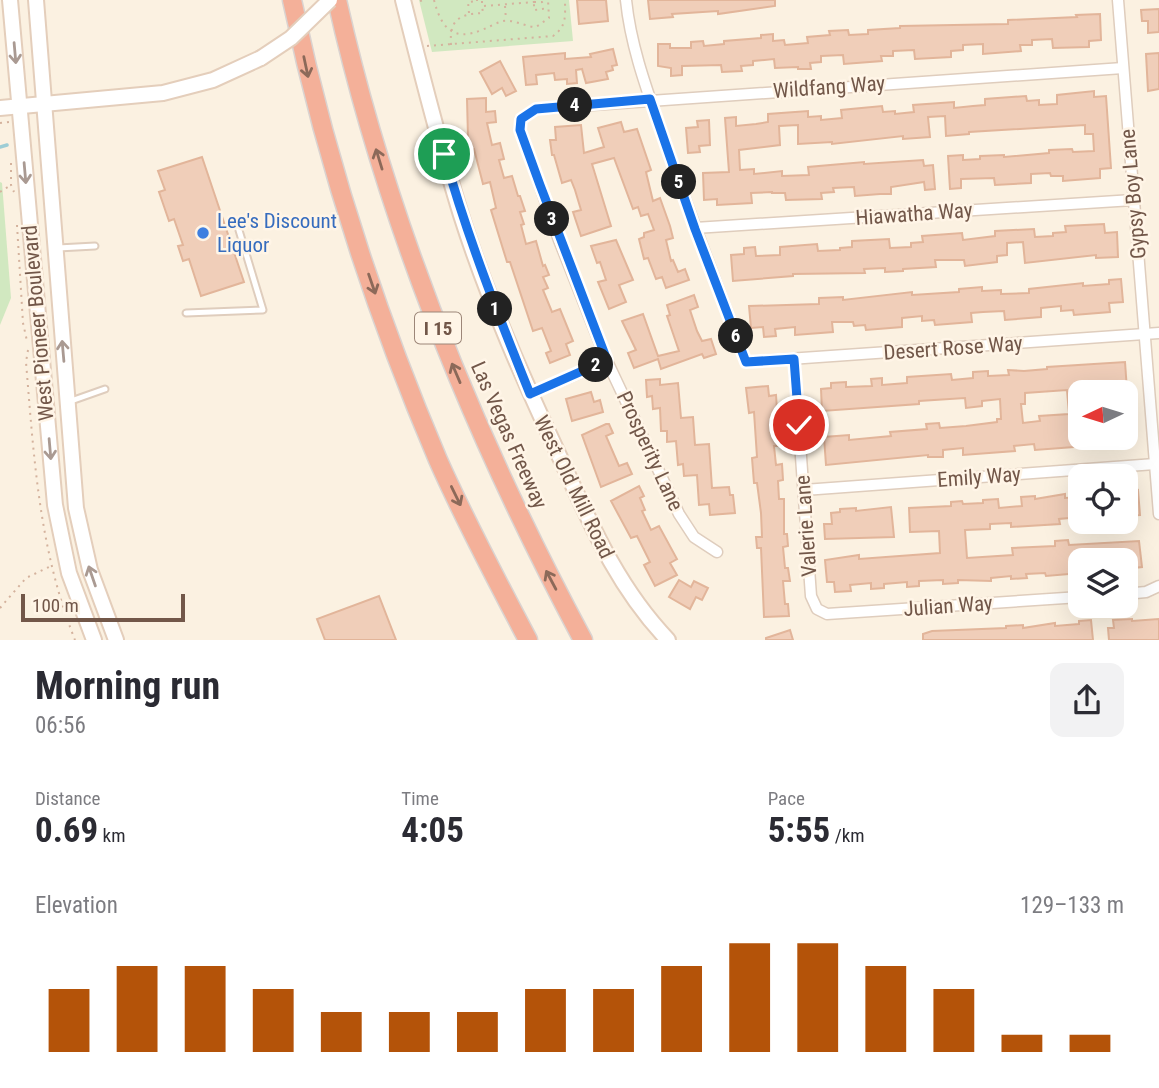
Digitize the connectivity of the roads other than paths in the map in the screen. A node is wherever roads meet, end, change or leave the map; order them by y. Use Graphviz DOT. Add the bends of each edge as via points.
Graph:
graph roads {
  1 [pos="10,0"];
  2 [pos="36,0"];
  3 [pos="292,0"];
  4 [pos="330,0"];
  5 [pos="337,0"];
  6 [pos="403,0"];
  7 [pos="626,0"];
  8 [pos="1118,0"];
  9 [pos="1123,68"];
  10 [pos="650,99"];
  11 [pos="44,103"];
  12 [pos="19,105"];
  13 [pos="0,108"];
  14 [pos="536,109"];
  15 [pos="1133,200"];
  16 [pos="238,227"];
  17 [pos="695,229"];
  18 [pos="95,246"];
  19 [pos="55,248"];
  20 [pos="186,313"];
  21 [pos="1159,333"];
  22 [pos="1146,334"];
  23 [pos="794,359"];
  24 [pos="607,360"];
  25 [pos="105,389"];
  26 [pos="530,394"];
  27 [pos="68,402"];
  28 [pos="1155,464"];
  29 [pos="804,490"];
  30 [pos="1159,514"];
  31 [pos="717,552"];
  32 [pos="1159,586"];
  33 [pos="1138,593"];
  34 [pos="1068,598"];
  35 [pos="817,609"];
  36 [pos="94,640"];
  37 [pos="116,640"];
  38 [pos="528,640"];
  39 [pos="583,640"];
  40 [pos="668,640"];
  1 -- 12 [label="main road, West Pioneer Boulevard, one-way"];
  2 -- 11 [label="main road, West Pioneer Boulevard"];
  3 -- 38 [label="highway, I 15, one-way" via="309,82 345,208 391,339 439,460"];
  4 -- 11 [label="main road, bridge" via="291,38 213,80 163,93"];
  39 -- 5 [label="highway, Las Vegas Freeway / I 15, one-way" via="495,464 432,313 391,199 351,65"];
  6 -- 26 [label="main road, West Old Mill Road" via="461,216"];
  7 -- 10 [label="street"];
  8 -- 9 [label="street, Gypsy Boy Lane"];
  9 -- 10 [label="street, Wildfang Way"];
  9 -- 15 [label="street, Gypsy Boy Lane"];
  10 -- 14 [label="street, Wildfang Way"];
  10 -- 17 [label="street"];
  11 -- 12 [label="main road"];
  11 -- 19 [label="main road, West Pioneer Boulevard"];
  12 -- 13 [label="main road"];
  12 -- 36 [label="main road, West Pioneer Boulevard, one-way" via="55,505 69,573"];
  14 -- 24 [label="street, Prosperity Lane" via="521,119 520,130"];
  15 -- 17 [label="street, Hiawatha Way"];
  15 -- 22 [label="street, Gypsy Boy Lane"];
  16 -- 20 [label="lane" via="263,310"];
  17 -- 23 [label="street, Desert Rose Way" via="746,362"];
  18 -- 19 [label="lane"];
  27 -- 19 [label="main road, West Pioneer Boulevard, one-way"];
  21 -- 22 [label="street, Desert Rose Way"];
  22 -- 23 [label="street, Desert Rose Way"];
  22 -- 28 [label="street, Gypsy Boy Lane"];
  23 -- 29 [label="street, Valerie Lane"];
  24 -- 26 [label="street"];
  24 -- 31 [label="street, Prosperity Lane" via="679,514 694,537"];
  25 -- 27 [label="lane"];
  26 -- 40 [label="main road, West Old Mill Road" via="603,550 626,589"];
  37 -- 27 [label="main road, West Pioneer Boulevard, one-way" via="90,570 76,508"];
  28 -- 29 [label="street, Emily Way"];
  28 -- 30 [label="street, Gypsy Boy Lane"];
  29 -- 35 [label="street, Valerie Lane" via="811,596"];
  32 -- 33 [label="street"];
  34 -- 35 [label="street, Julian Way" via="827,614"];
}
